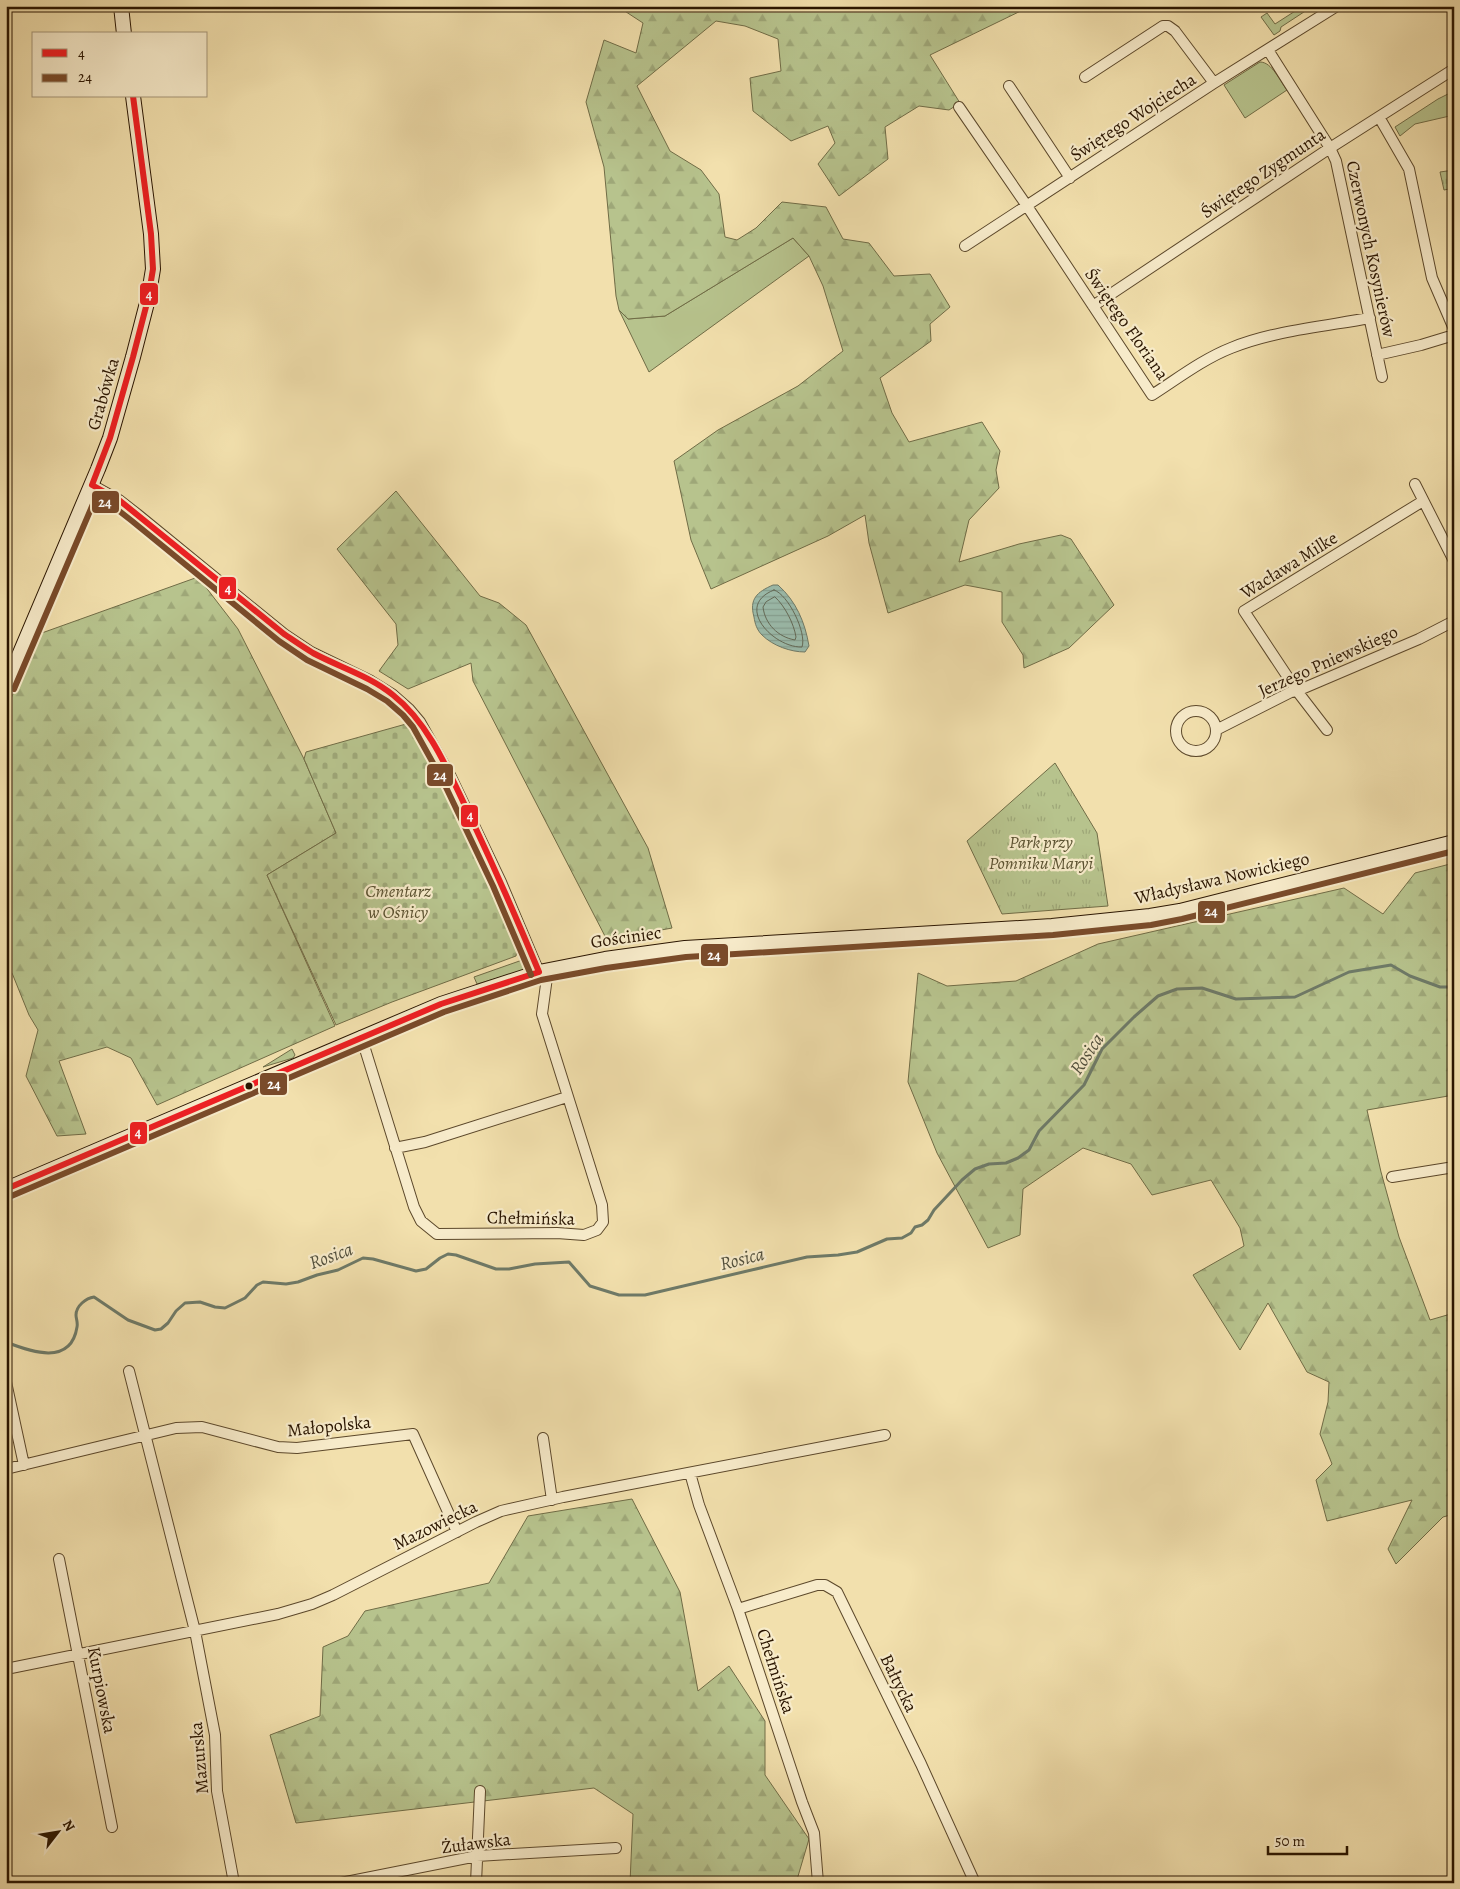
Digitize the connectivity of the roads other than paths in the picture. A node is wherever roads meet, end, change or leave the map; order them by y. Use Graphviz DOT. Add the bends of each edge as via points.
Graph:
graph roads {
  1 [pos="121,6"];
  2 [pos="1337,6"];
  3 [pos="124,32"];
  4 [pos="1268,50"];
  5 [pos="1454,69"];
  6 [pos="1085,77"];
  7 [pos="1214,83"];
  8 [pos="1009,86"];
  9 [pos="133,98"];
  10 [pos="959,107"];
  11 [pos="1379,116"];
  12 [pos="1330,148"];
  13 [pos="1070,178"];
  14 [pos="1027,206"];
  15 [pos="965,246"];
  16 [pos="1093,306"];
  17 [pos="1370,318"];
  18 [pos="1454,329"];
  19 [pos="1454,335"];
  20 [pos="1377,355"];
  21 [pos="1382,377"];
  22 [pos="1415,484"];
  23 [pos="92,485"];
  24 [pos="1424,501"];
  25 [pos="1454,561"];
  26 [pos="1454,621"];
  27 [pos="6,686"];
  28 [pos="1297,691"];
  29 [pos="1216,730"];
  30 [pos="1327,730"];
  31 [pos="1454,842"];
  32 [pos="905,934"];
  33 [pos="543,971"];
  34 [pos="361,1036"];
  35 [pos="568,1097"];
  36 [pos="395,1148"];
  37 [pos="1454,1167"];
  38 [pos="1392,1177"];
  39 [pos="6,1189"];
  40 [pos="129,1371"];
  41 [pos="6,1382"];
  42 [pos="145,1434"];
  43 [pos="885,1435"];
  44 [pos="542,1438"];
  45 [pos="24,1465"];
  46 [pos="6,1469"];
  47 [pos="690,1473"];
  48 [pos="552,1500"];
  49 [pos="456,1532"];
  50 [pos="59,1559"];
  51 [pos="738,1609"];
  52 [pos="195,1631"];
  53 [pos="79,1654"];
  54 [pos="6,1669"];
  55 [pos="480,1790"];
  56 [pos="112,1827"];
  57 [pos="616,1848"];
  58 [pos="477,1856"];
  59 [pos="234,1883"];
  60 [pos="341,1883"];
  61 [pos="476,1883"];
  62 [pos="818,1883"];
  63 [pos="975,1883"];
  1 -- 3 [label="street"];
  2 -- 4 [label="street, Świętego Wojciecha"];
  4 -- 7 [label="street, Świętego Wojciecha"];
  4 -- 12 [label="street, Czerwonych Kosynierów"];
  5 -- 11 [label="street, Świętego Zygmunta"];
  6 -- 7 [label="street, Świętego Wojciecha" via="1163,26 1168,26"];
  7 -- 13 [label="street, Świętego Wojciecha"];
  8 -- 13 [label="street, Świętego Wojciecha"];
  9 -- 23 [label="street, Grabówka" via="153,269 133,357 110,438"];
  10 -- 14 [label="street, Świętego Floriana"];
  11 -- 12 [label="street, Świętego Zygmunta"];
  11 -- 18 [label="street" via="1409,169 1432,278"];
  12 -- 16 [label="street, Świętego Zygmunta"];
  12 -- 17 [label="street, Czerwonych Kosynierów" via="1340,177"];
  13 -- 14 [label="street, Świętego Wojciecha"];
  14 -- 15 [label="street, Świętego Wojciecha"];
  14 -- 16 [label="street, Świętego Floriana"];
  16 -- 17 [label="street, Świętego Floriana" via="1152,395 1231,348 1268,337"];
  17 -- 20 [label="street, Czerwonych Kosynierów"];
  19 -- 20 [label="street, Czerwonych Kosynierów"];
  20 -- 21 [label="street, Czerwonych Kosynierów"];
  22 -- 24 [label="street"];
  23 -- 27 [label="street, Grabówka"];
  23 -- 33 [label="street" via="138,514 284,634 311,652 371,681 409,710 420,722 462,800"];
  24 -- 25 [label="street"];
  24 -- 28 [label="street, Wacława Milke" via="1244,611"];
  26 -- 28 [label="street, Jerzego Pniewskiego"];
  28 -- 29 [label="street, Jerzego Pniewskiego"];
  28 -- 30 [label="street, Wacława Milke"];
  31 -- 32 [label="street, Władysława Nowickiego" via="1150,916 1052,926"];
  32 -- 33 [label="street, Gościniec" via="685,948 605,958"];
  33 -- 34 [label="street, Gościniec" via="441,1004"];
  33 -- 35 [label="street, Chełmińska" via="542,1014"];
  34 -- 36 [label="street, Chełmińska"];
  34 -- 39 [label="street, Gościniec"];
  35 -- 36 [label="street" via="425,1142"];
  35 -- 36 [label="street, Chełmińska" via="602,1205 602,1222 597,1230 584,1235 437,1234 421,1221 414,1207"];
  37 -- 38 [label="street"];
  40 -- 42 [label="street"];
  41 -- 45 [label="street"];
  42 -- 45 [label="street, Małopolska"];
  42 -- 49 [label="street, Małopolska" via="202,1427 270,1445 297,1448 413,1434"];
  42 -- 52 [label="street"];
  43 -- 47 [label="street, Mazowiecka"];
  44 -- 48 [label="street"];
  45 -- 46 [label="street, Małopolska"];
  47 -- 48 [label="street, Mazowiecka"];
  47 -- 51 [label="street, Chełmińska"];
  48 -- 49 [label="street, Mazowiecka" via="501,1511"];
  49 -- 52 [label="street, Mazowiecka" via="312,1604"];
  50 -- 53 [label="street, Kurpiowska"];
  51 -- 62 [label="street, Chełmińska" via="814,1833"];
  51 -- 63 [label="street, Bałtycka" via="817,1585 825,1585 837,1592"];
  52 -- 53 [label="street, Mazowiecka"];
  52 -- 59 [label="street, Mazurska" via="215,1735 217,1791"];
  53 -- 54 [label="street, Mazowiecka"];
  53 -- 56 [label="street, Kurpiowska"];
  55 -- 58 [label="street"];
  57 -- 58 [label="street, Żuławska"];
  58 -- 60 [label="street, Żuławska"];
  58 -- 61 [label="street"];
}
